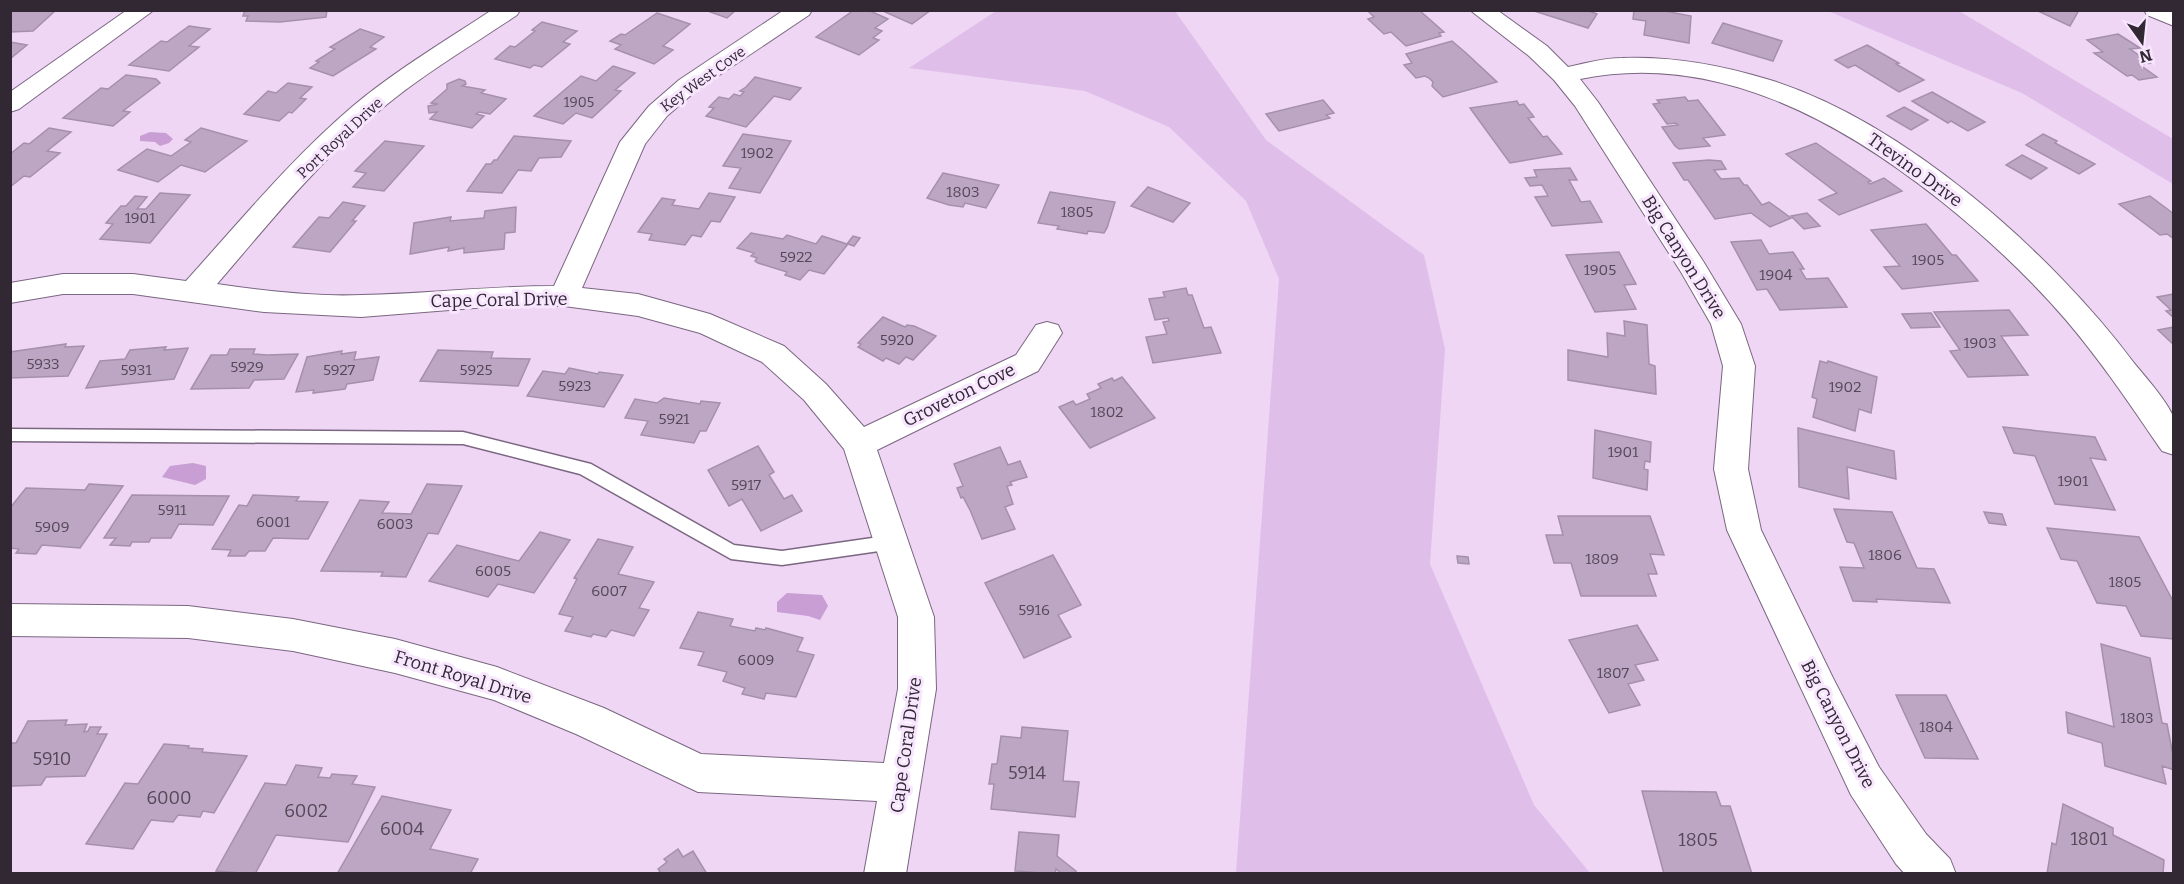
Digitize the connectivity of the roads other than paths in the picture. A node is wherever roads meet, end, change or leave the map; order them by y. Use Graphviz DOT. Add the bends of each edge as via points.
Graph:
graph roads {
  1 [pos="143,10"];
  2 [pos="509,10"];
  3 [pos="801,10"];
  4 [pos="1481,10"];
  5 [pos="2155,10"];
  6 [pos="2174,19"];
  7 [pos="1563,75"];
  8 [pos="10,104"];
  9 [pos="193,292"];
  10 [pos="10,293"];
  11 [pos="564,296"];
  12 [pos="1047,333"];
  13 [pos="10,435"];
  14 [pos="2174,442"];
  15 [pos="859,444"];
  16 [pos="893,542"];
  17 [pos="10,620"];
  18 [pos="902,783"];
  19 [pos="885,873"];
  20 [pos="1935,873"];
  1 -- 8 [label="street"];
  2 -- 9 [label="street, Port Royal Drive" via="363,112"];
  3 -- 11 [label="street, Key West Cove" via="657,111 633,141"];
  4 -- 7 [label="street, Big Canyon Drive" via="1538,51"];
  5 -- 6 [label="street"];
  7 -- 14 [label="street, Trevino Drive" via="1620,65 1697,69 1795,98 1861,130 1926,174 1992,228 2060,293 2111,354"];
  7 -- 20 [label="street, Big Canyon Drive" via="1585,102 1726,324 1739,366 1731,469 1744,530 1865,781 1911,849"];
  9 -- 10 [label="street, Cape Coral Drive" via="133,284 63,284"];
  9 -- 11 [label="street, Cape Coral Drive" via="264,302 361,306 500,296"];
  11 -- 15 [label="street, Cape Coral Drive" via="638,305 710,325 773,354 815,392"];
  12 -- 15 [label="street, Groveton Cove" via="1026,363"];
  13 -- 16 [label="lane" via="463,438 585,469 731,552 782,558"];
  15 -- 16 [label="street, Cape Coral Drive"];
  16 -- 18 [label="street, Cape Coral Drive" via="916,617 918,688"];
  17 -- 18 [label="street, Front Royal Drive" via="188,622 293,635 395,656 497,684 590,721 698,774"];
  18 -- 19 [label="street, Cape Coral Drive"];
}
